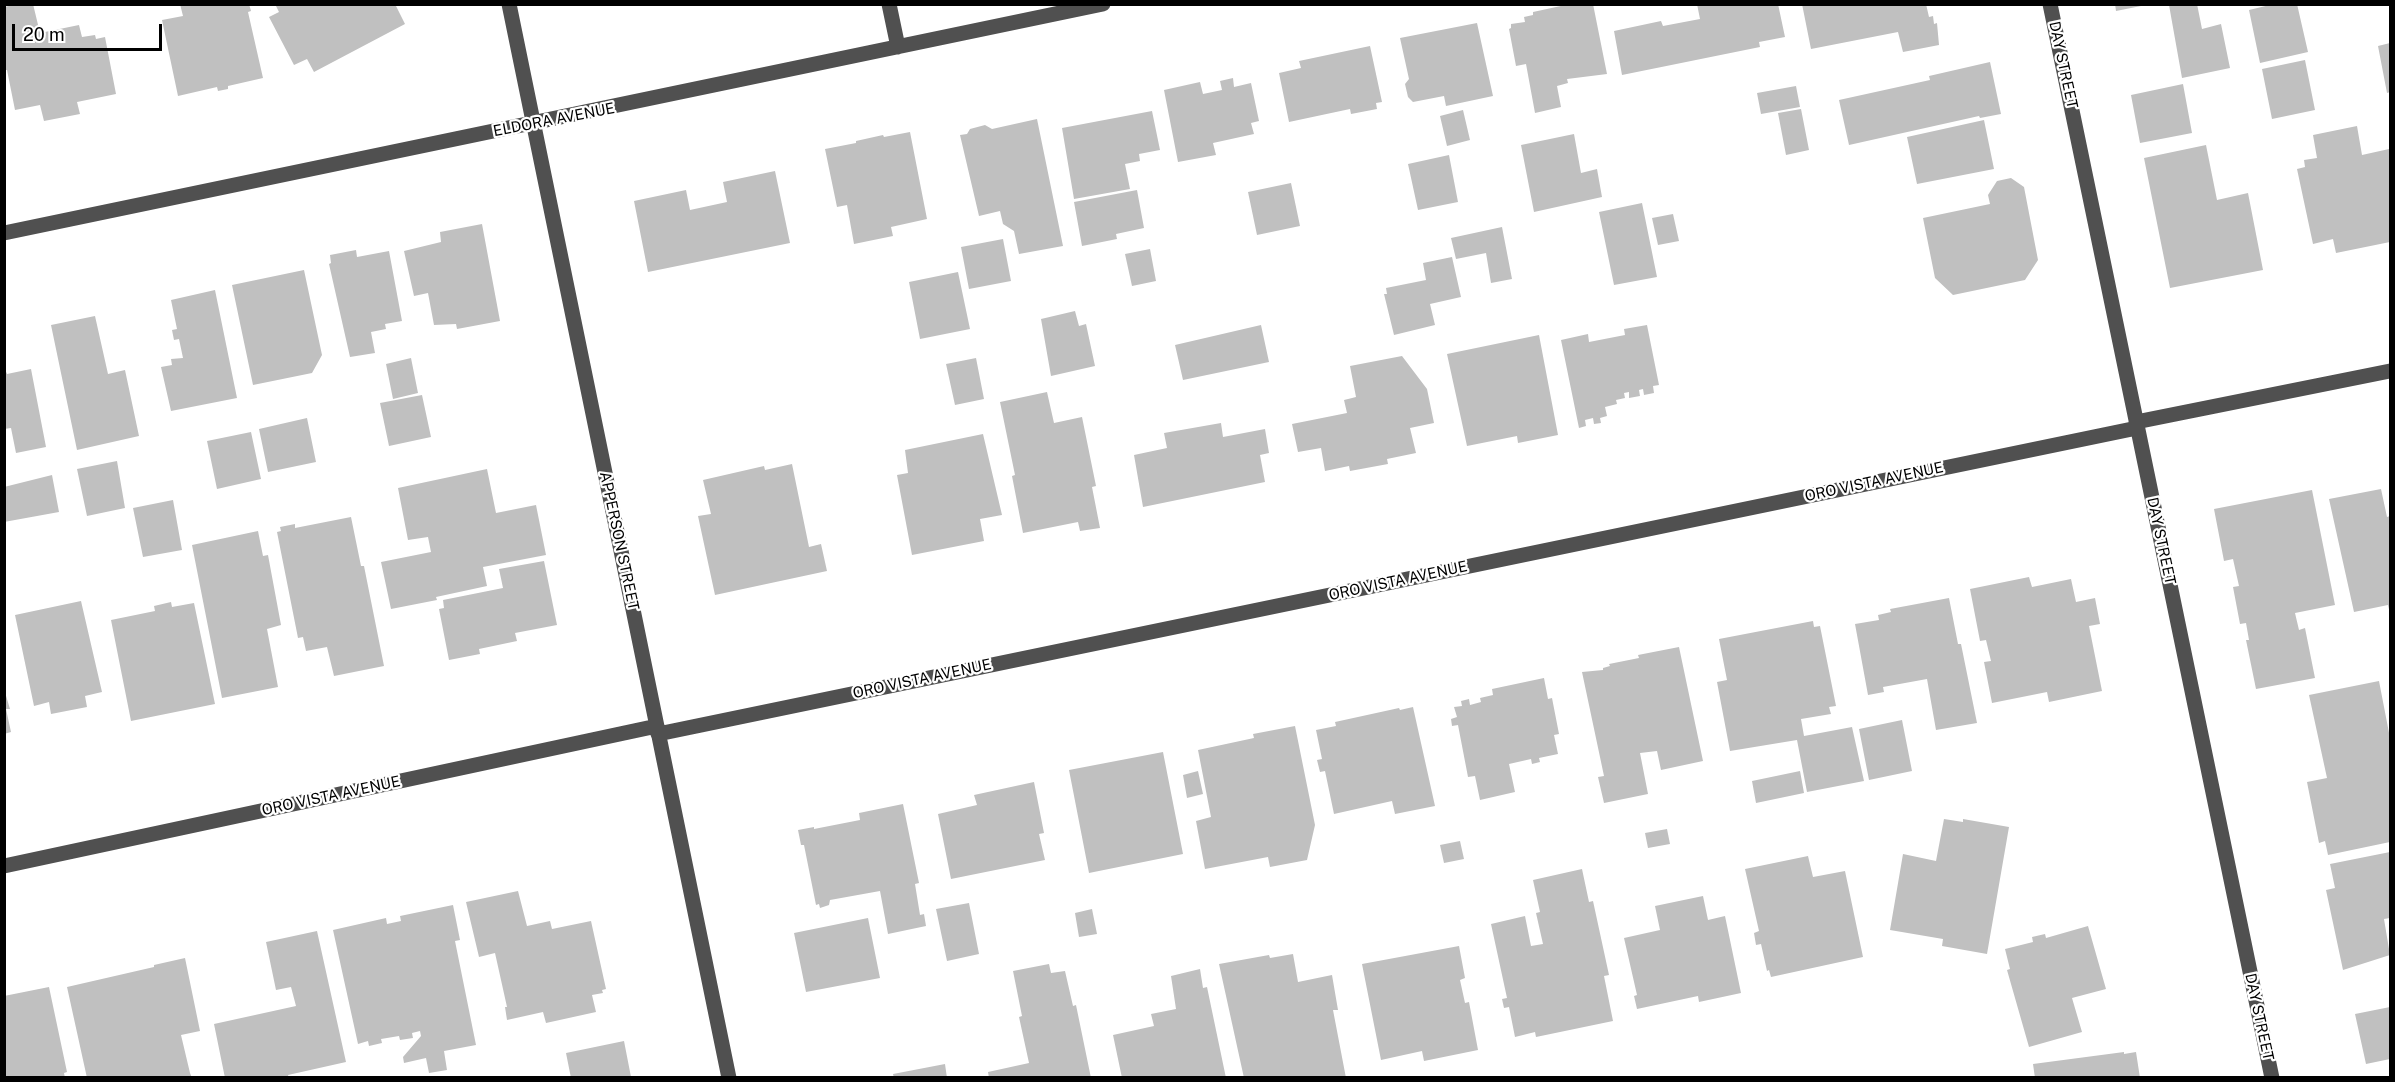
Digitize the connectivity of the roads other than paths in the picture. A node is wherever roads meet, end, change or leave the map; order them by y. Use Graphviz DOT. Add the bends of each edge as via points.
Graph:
graph roads {
  1 [pos="509,4"];
  2 [pos="889,4"];
  3 [pos="1103,4"];
  4 [pos="2050,4"];
  5 [pos="898,47"];
  6 [pos="534,124"];
  7 [pos="4,234"];
  8 [pos="2391,371"];
  9 [pos="2137,425"];
  10 [pos="658,730"];
  11 [pos="4,866"];
  12 [pos="729,1077"];
  13 [pos="2272,1077"];
  1 -- 6 [label="street, APPERSON STREET"];
  2 -- 5 [label="street"];
  3 -- 5 [label="street, ELDORA AVENUE"];
  4 -- 9 [label="street, DAY STREET"];
  5 -- 6 [label="street, ELDORA AVENUE"];
  6 -- 7 [label="street, ELDORA AVENUE"];
  6 -- 10 [label="street, APPERSON STREET"];
  8 -- 9 [label="street, ORO VISTA AVENUE"];
  9 -- 10 [label="street, ORO VISTA AVENUE"];
  9 -- 13 [label="street, DAY STREET"];
  10 -- 11 [label="street, ORO VISTA AVENUE"];
  10 -- 12 [label="street, APPERSON STREET"];
}
